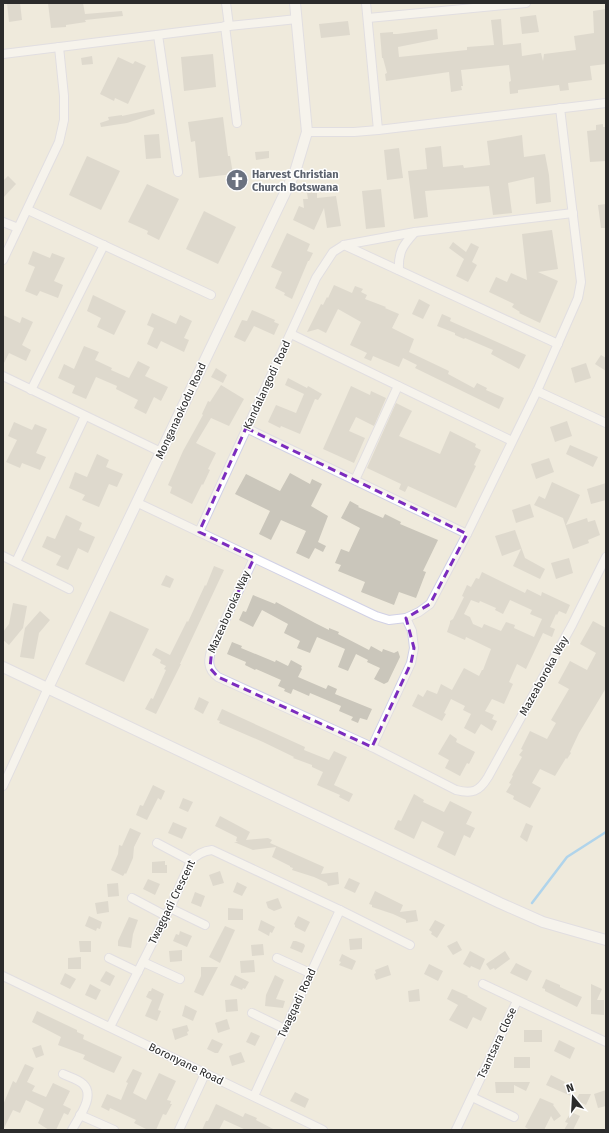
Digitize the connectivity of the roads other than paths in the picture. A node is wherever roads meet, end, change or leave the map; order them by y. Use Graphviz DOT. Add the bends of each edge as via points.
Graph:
graph roads {
  1 [pos="226,3"];
  2 [pos="295,3"];
  3 [pos="366,3"];
  4 [pos="526,3"];
  5 [pos="470,6"];
  6 [pos="368,18"];
  7 [pos="297,19"];
  8 [pos="227,26"];
  9 [pos="158,35"];
  10 [pos="59,47"];
  11 [pos="3,54"];
  12 [pos="606,103"];
  13 [pos="560,108"];
  14 [pos="237,123"];
  15 [pos="378,130"];
  16 [pos="307,132"];
  17 [pos="178,172"];
  18 [pos="28,210"];
  19 [pos="573,214"];
  20 [pos="3,222"];
  21 [pos="18,228"];
  22 [pos="415,232"];
  23 [pos="104,245"];
  24 [pos="344,245"];
  25 [pos="3,260"];
  26 [pos="399,270"];
  27 [pos="211,295"];
  28 [pos="291,334"];
  29 [pos="558,344"];
  30 [pos="3,376"];
  31 [pos="398,386"];
  32 [pos="32,390"];
  33 [pos="537,391"];
  34 [pos="85,416"];
  35 [pos="606,423"];
  36 [pos="246,428"];
  37 [pos="512,441"];
  38 [pos="162,452"];
  39 [pos="355,480"];
  40 [pos="138,503"];
  41 [pos="199,532"];
  42 [pos="467,534"];
  43 [pos="3,556"];
  44 [pos="606,557"];
  45 [pos="254,558"];
  46 [pos="16,562"];
  47 [pos="69,589"];
  48 [pos="406,618"];
  49 [pos="3,666"];
  50 [pos="48,688"];
  51 [pos="372,747"];
  52 [pos="3,786"];
  53 [pos="157,843"];
  54 [pos="191,861"];
  55 [pos="132,898"];
  56 [pos="170,908"];
  57 [pos="340,910"];
  58 [pos="166,916"];
  59 [pos="205,925"];
  60 [pos="606,940"];
  61 [pos="410,945"];
  62 [pos="109,958"];
  63 [pos="277,958"];
  64 [pos="143,962"];
  65 [pos="138,972"];
  66 [pos="310,973"];
  67 [pos="3,976"];
  68 [pos="180,979"];
  69 [pos="483,984"];
  70 [pos="517,1001"];
  71 [pos="252,1013"];
  72 [pos="110,1027"];
  73 [pos="285,1029"];
  74 [pos="606,1042"];
  75 [pos="63,1074"];
  76 [pos="205,1074"];
  77 [pos="254,1096"];
  78 [pos="472,1097"];
  79 [pos="80,1115"];
  80 [pos="514,1117"];
  81 [pos="72,1130"];
  82 [pos="114,1130"];
  83 [pos="179,1130"];
  84 [pos="323,1130"];
  85 [pos="456,1130"];
  1 -- 8 [label="street"];
  2 -- 7 [label="street"];
  3 -- 6 [label="street"];
  4 -- 5 [label="street"];
  5 -- 6 [label="street"];
  6 -- 15 [label="street"];
  7 -- 8 [label="street"];
  7 -- 16 [label="street"];
  8 -- 9 [label="street"];
  8 -- 14 [label="street"];
  9 -- 10 [label="street"];
  9 -- 17 [label="street"];
  10 -- 11 [label="street"];
  10 -- 18 [label="street" via="64,120 59,142"];
  12 -- 13 [label="street"];
  13 -- 15 [label="street"];
  13 -- 19 [label="street"];
  15 -- 16 [label="street"];
  16 -- 38 [label="street, Monganaokodu Road" via="295,172"];
  18 -- 21 [label="street"];
  18 -- 23 [label="street"];
  19 -- 22 [label="street"];
  19 -- 29 [label="street" via="581,282 578,298"];
  20 -- 21 [label="street"];
  21 -- 25 [label="street"];
  22 -- 24 [label="street"];
  22 -- 26 [label="street" via="401,251"];
  23 -- 27 [label="street"];
  23 -- 32 [label="street"];
  24 -- 26 [label="street"];
  24 -- 28 [label="street, Kandalangodi Road" via="333,252 316,278"];
  26 -- 29 [label="street"];
  28 -- 31 [label="street"];
  28 -- 36 [label="street, Kandalangodi Road"];
  29 -- 33 [label="street"];
  30 -- 32 [label="street"];
  31 -- 37 [label="street"];
  31 -- 39 [label="street"];
  32 -- 34 [label="street"];
  33 -- 35 [label="street"];
  33 -- 37 [label="street"];
  34 -- 38 [label="street"];
  34 -- 46 [label="street"];
  36 -- 39 [label="street"];
  36 -- 41 [label="street, Kandalangodi Road"];
  37 -- 42 [label="street"];
  38 -- 40 [label="street, Monganaokodu Road"];
  39 -- 42 [label="street"];
  40 -- 41 [label="street"];
  40 -- 50 [label="street, Monganaokodu Road"];
  41 -- 45 [label="street"];
  42 -- 48 [label="street" via="430,604"];
  43 -- 46 [label="street"];
  44 -- 51 [label="street, Mazeaboroka Way" via="572,626 482,786 466,793 456,790"];
  45 -- 48 [label="street" via="376,616 389,620"];
  45 -- 51 [label="street, Mazeaboroka Way" via="212,648 208,661 213,673"];
  46 -- 47 [label="street"];
  48 -- 51 [label="street" via="412,631 414,648 411,663"];
  49 -- 50 [label="street"];
  50 -- 52 [label="street"];
  50 -- 60 [label="street" via="500,903 543,922"];
  53 -- 54 [label="street"];
  54 -- 56 [label="street, Twagqadi Crescent"];
  54 -- 57 [label="street, Twagqadi Crescent" via="201,852 212,850"];
  55 -- 58 [label="street"];
  56 -- 58 [label="street, Twagqadi Crescent"];
  56 -- 59 [label="street"];
  57 -- 61 [label="street, Twagqadi Crescent"];
  57 -- 66 [label="street, Twagqadi Road"];
  58 -- 64 [label="street, Twagqadi Crescent"];
  62 -- 65 [label="street"];
  63 -- 66 [label="street"];
  64 -- 65 [label="street, Twagqadi Crescent"];
  64 -- 68 [label="street"];
  65 -- 72 [label="street, Twagqadi Crescent"];
  66 -- 73 [label="street, Twagqadi Road"];
  67 -- 72 [label="street, Boronyane Road"];
  69 -- 70 [label="street"];
  70 -- 74 [label="street, Tsantsara Close"];
  70 -- 78 [label="street, Tsantsara Close"];
  71 -- 73 [label="street"];
  72 -- 76 [label="street, Boronyane Road"];
  73 -- 77 [label="street, Twagqadi Road"];
  75 -- 79 [label="street" via="82,1083 86,1088 87,1102"];
  76 -- 77 [label="street, Boronyane Road"];
  76 -- 83 [label="street"];
  77 -- 84 [label="street, Boronyane Road"];
  78 -- 80 [label="street"];
  78 -- 85 [label="street, Tsantsara Close"];
  79 -- 81 [label="street"];
  79 -- 82 [label="street"];
}
